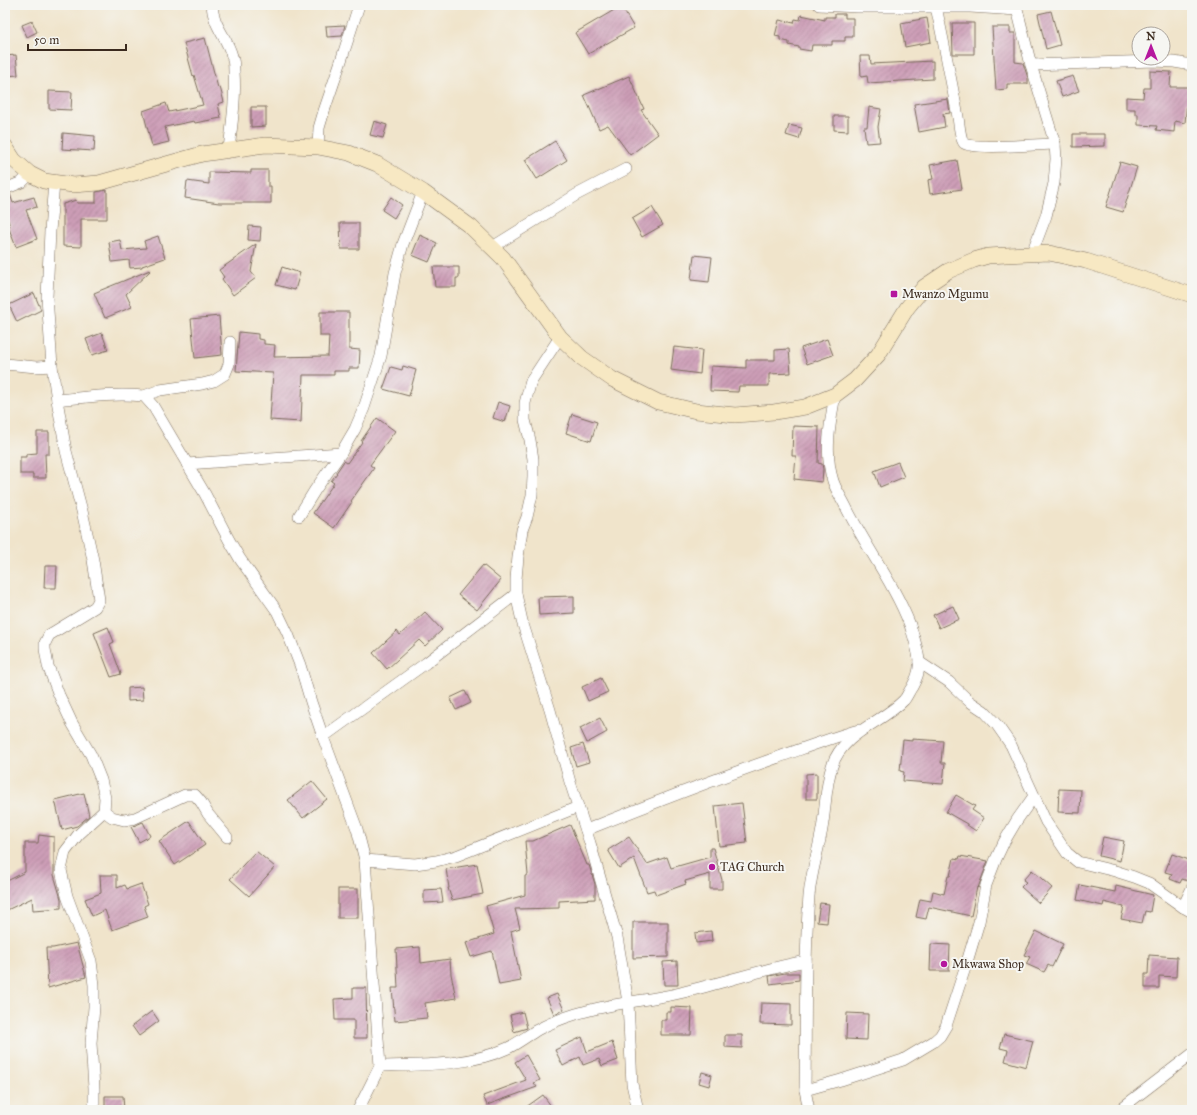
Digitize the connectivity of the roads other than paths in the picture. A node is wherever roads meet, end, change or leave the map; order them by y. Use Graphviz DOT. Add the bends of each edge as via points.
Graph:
graph roads {
  1 [pos="212,5"];
  2 [pos="359,5"];
  3 [pos="819,5"];
  4 [pos="936,7"];
  5 [pos="1017,8"];
  6 [pos="1031,65"];
  7 [pos="1192,65"];
  8 [pos="1055,144"];
  9 [pos="5,146"];
  10 [pos="318,147"];
  11 [pos="229,149"];
  12 [pos="626,169"];
  13 [pos="30,174"];
  14 [pos="54,183"];
  15 [pos="5,189"];
  16 [pos="423,192"];
  17 [pos="491,248"];
  18 [pos="1032,253"];
  19 [pos="1192,296"];
  20 [pos="560,337"];
  21 [pos="230,342"];
  22 [pos="5,364"];
  23 [pos="52,366"];
  24 [pos="835,395"];
  25 [pos="144,396"];
  26 [pos="57,400"];
  27 [pos="342,453"];
  28 [pos="187,464"];
  29 [pos="299,516"];
  30 [pos="516,594"];
  31 [pos="919,662"];
  32 [pos="862,730"];
  33 [pos="323,737"];
  34 [pos="1034,796"];
  35 [pos="578,807"];
  36 [pos="104,811"];
  37 [pos="586,830"];
  38 [pos="227,838"];
  39 [pos="365,860"];
  40 [pos="1192,888"];
  41 [pos="1187,910"];
  42 [pos="806,961"];
  43 [pos="628,1002"];
  44 [pos="1192,1054"];
  45 [pos="380,1066"];
  46 [pos="805,1090"];
  47 [pos="1123,1107"];
  48 [pos="94,1110"];
  49 [pos="358,1110"];
  50 [pos="638,1110"];
  51 [pos="809,1110"];
  1 -- 11 [label="street" via="217,27 233,58 235,80"];
  2 -- 10 [label="street" via="319,128"];
  3 -- 4 [label="street"];
  4 -- 5 [label="street"];
  4 -- 8 [label="street" via="964,144 985,147"];
  5 -- 6 [label="street"];
  6 -- 7 [label="street" via="1155,61"];
  6 -- 8 [label="street"];
  8 -- 18 [label="street" via="1054,183 1046,216"];
  9 -- 13 [label="street" via="14,160"];
  10 -- 11 [label="street" via="265,145"];
  10 -- 16 [label="street" via="349,153 377,164"];
  11 -- 14 [label="street" via="99,183"];
  12 -- 17 [label="street" via="576,195"];
  13 -- 14 [label="street"];
  13 -- 15 [label="street" via="22,182"];
  14 -- 23 [label="street" via="47,297"];
  16 -- 17 [label="street" via="471,227"];
  16 -- 27 [label="street" via="403,244 395,274 381,356 364,408"];
  17 -- 20 [label="street" via="503,258"];
  18 -- 19 [label="street" via="1049,253 1086,261"];
  18 -- 24 [label="street" via="988,256 974,260 948,271 924,286 878,355 855,380"];
  20 -- 24 [label="street" via="582,358 612,379 658,402 696,411 735,415 774,412 805,407"];
  20 -- 30 [label="street" via="532,381 525,404 533,477 532,495 522,530 518,557"];
  21 -- 25 [label="street" via="225,374 214,381 160,390"];
  22 -- 23 [label="street"];
  23 -- 26 [label="street"];
  24 -- 31 [label="street" via="828,438 833,481 904,609 914,636"];
  25 -- 26 [label="street" via="126,394"];
  25 -- 28 [label="street" via="153,406"];
  26 -- 36 [label="street" via="66,451 93,560 99,600 95,608 49,635 45,649 58,696 91,755 101,780 105,798"];
  27 -- 28 [label="street"];
  27 -- 29 [label="street"];
  28 -- 33 [label="street" via="206,494 229,540 280,617 300,665"];
  30 -- 33 [label="street"];
  30 -- 35 [label="street"];
  31 -- 32 [label="street" via="917,678 905,700"];
  31 -- 34 [label="street" via="949,682 997,725 1011,745"];
  32 -- 37 [label="street" via="818,742"];
  32 -- 42 [label="street" via="844,746 833,763 826,789 822,829 809,895"];
  33 -- 39 [label="street" via="357,829"];
  34 -- 41 [label="street" via="1056,838 1067,853 1078,862 1149,882"];
  34 -- 46 [label="street" via="1017,820 996,859 986,885 979,922 967,962 946,1026 940,1036 903,1060"];
  35 -- 37 [label="street"];
  35 -- 39 [label="street" via="456,856 436,861 415,864"];
  36 -- 38 [label="street" via="124,820 135,818 185,795 195,795"];
  36 -- 48 [label="street" via="65,852 61,870 67,896 91,961 94,985 91,1043"];
  37 -- 43 [label="street" via="617,937"];
  39 -- 45 [label="street"];
  40 -- 41 [label="street"];
  42 -- 43 [label="street" via="675,994"];
  42 -- 46 [label="street"];
  43 -- 45 [label="street" via="575,1014 538,1030 509,1048 479,1058 422,1065"];
  43 -- 50 [label="street" via="632,1084"];
  44 -- 47 [label="street"];
  45 -- 49 [label="street"];
  46 -- 51 [label="street"];
}
